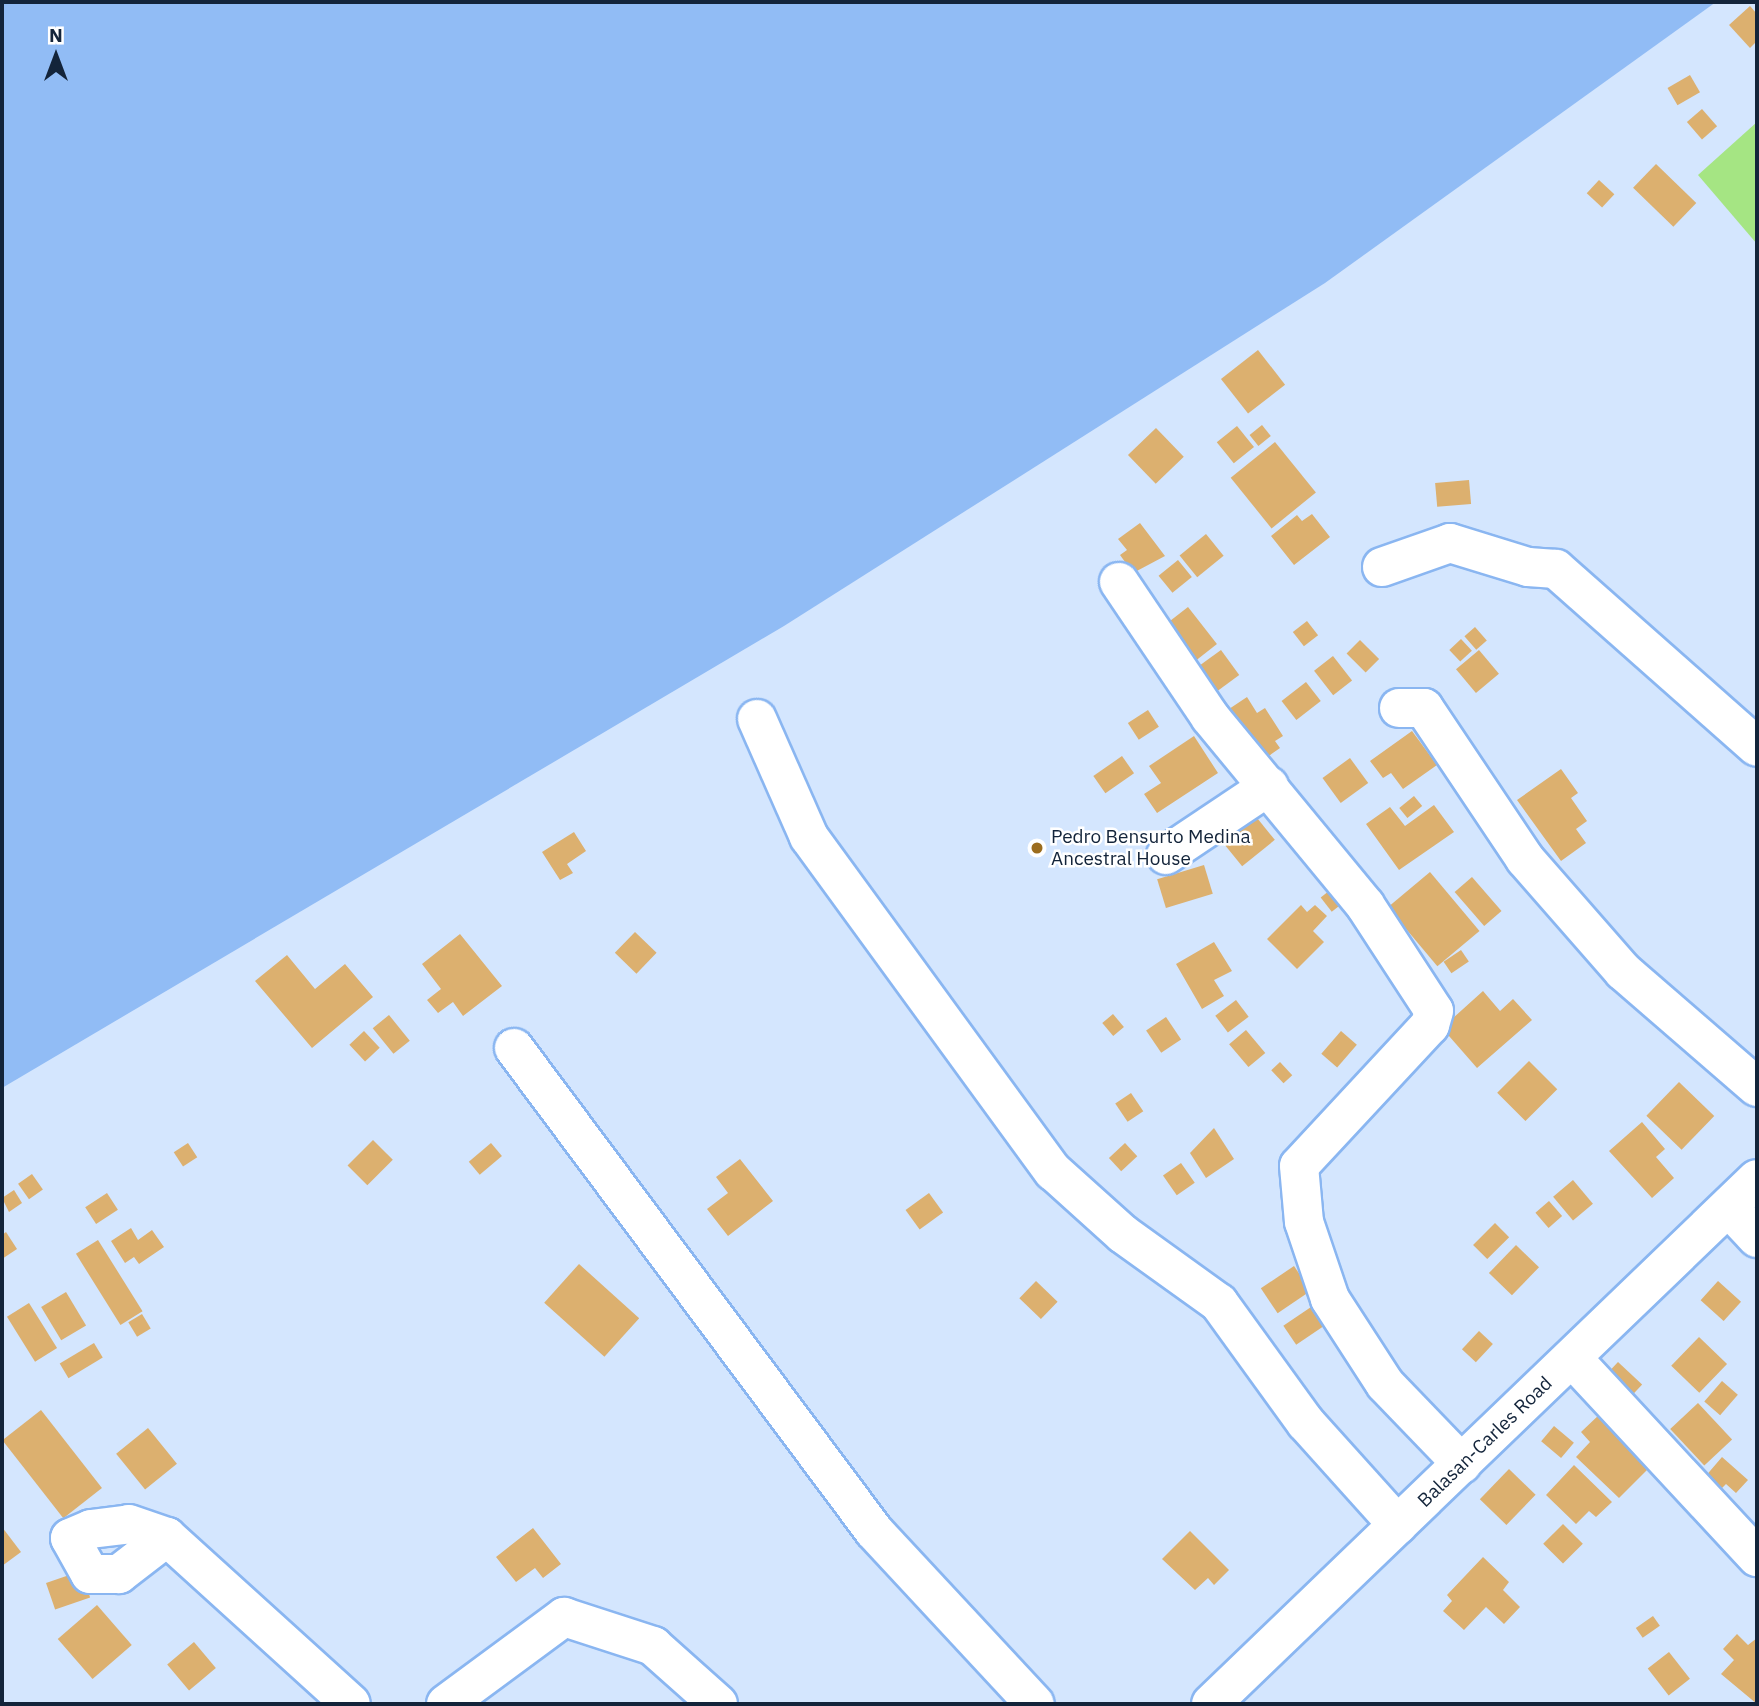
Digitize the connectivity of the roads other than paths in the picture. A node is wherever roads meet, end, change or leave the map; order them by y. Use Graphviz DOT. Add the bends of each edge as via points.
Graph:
graph roads {
  1 [pos="1382,567"];
  2 [pos="1119,582"];
  3 [pos="1399,708"];
  4 [pos="757,719"];
  5 [pos="1757,747"];
  6 [pos="1269,786"];
  7 [pos="1166,855"];
  8 [pos="514,1048"];
  9 [pos="1757,1087"];
  10 [pos="1757,1179"];
  11 [pos="1729,1208"];
  12 [pos="1757,1238"];
  13 [pos="1572,1358"];
  14 [pos="1462,1464"];
  15 [pos="1398,1525"];
  16 [pos="167,1536"];
  17 [pos="1757,1557"];
  18 [pos="351,1704"];
  19 [pos="446,1704"];
  20 [pos="718,1704"];
  21 [pos="1035,1704"];
  22 [pos="1211,1704"];
  1 -- 5 [label="street" via="1450,543 1528,567 1556,569"];
  2 -- 6 [label="street" via="1210,716"];
  3 -- 9 [label="street" via="1424,708 1525,859 1623,971"];
  4 -- 15 [label="street" via="809,837 1053,1171 1123,1234 1219,1303 1306,1423"];
  6 -- 7 [label="street"];
  6 -- 14 [label="street" via="1365,905 1434,1010 1430,1025 1299,1166 1304,1222 1330,1299 1385,1384"];
  8 -- 21 [label="street" via="874,1531"];
  10 -- 11 [label="street, Balasan-Carles Road"];
  11 -- 12 [label="street"];
  11 -- 13 [label="street, Balasan-Carles Road"];
  13 -- 14 [label="street, Balasan-Carles Road"];
  13 -- 17 [label="street"];
  14 -- 15 [label="street, Balasan-Carles Road"];
  15 -- 22 [label="street, Balasan-Carles Road"];
  16 -- 18 [label="street"];
  19 -- 20 [label="street" via="564,1617 653,1646"];
}
